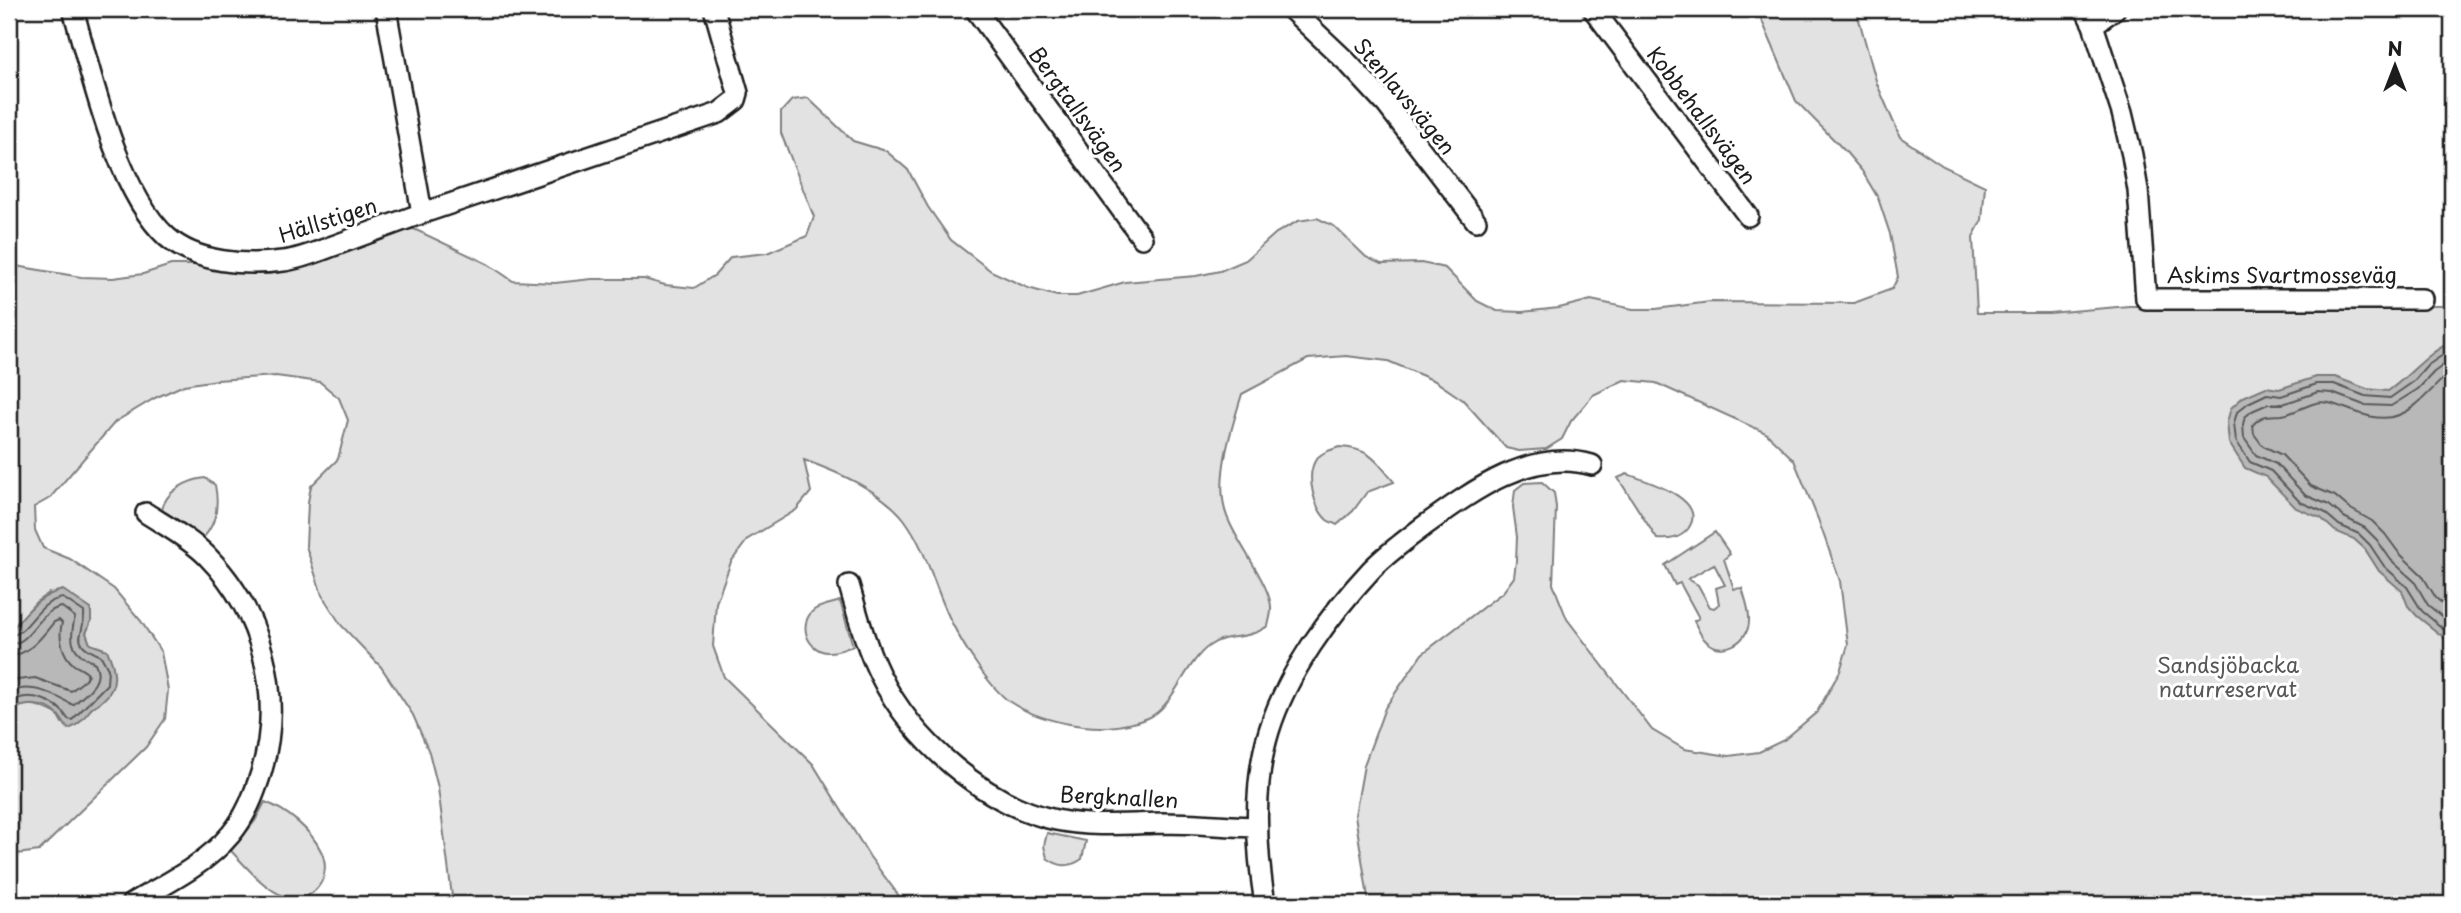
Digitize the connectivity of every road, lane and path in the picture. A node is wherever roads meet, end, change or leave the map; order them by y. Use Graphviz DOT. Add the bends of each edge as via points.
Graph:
graph roads {
  1 [pos="73,9"];
  2 [pos="386,9"];
  3 [pos="714,9"];
  4 [pos="975,9"];
  5 [pos="1291,9"];
  6 [pos="1593,9"];
  7 [pos="2115,9"];
  8 [pos="2089,17"];
  9 [pos="422,213"];
  10 [pos="1748,216"];
  11 [pos="1476,221"];
  12 [pos="1142,238"];
  13 [pos="2422,299"];
  14 [pos="1592,464"];
  15 [pos="146,513"];
  16 [pos="849,585"];
  17 [pos="1258,827"];
  18 [pos="131,904"];
  19 [pos="1265,904"];
  1 -- 9 [label="street, Hällstigen" via="128,179 153,222 182,248 246,263 285,261"];
  2 -- 9 [label="street"];
  3 -- 9 [label="street, Hällstigen" via="738,93 719,113"];
  4 -- 12 [label="street, Bergtallsvägen"];
  5 -- 11 [label="street, Stenlavsvägen" via="1386,104"];
  6 -- 10 [label="street, Kobbehallsvägen"];
  7 -- 8 [label="street"];
  8 -- 13 [label="street, Askims Svartmosseväg" via="2132,155 2146,299"];
  14 -- 17 [label="street" via="1555,461 1502,476 1436,517 1371,570 1322,630 1280,702 1264,748"];
  15 -- 18 [label="street" via="206,555 240,600 266,661 270,726 252,798 231,834 184,873"];
  16 -- 17 [label="street, Bergknallen" via="868,649 901,709 936,751 1002,799 1055,820 1082,824"];
  17 -- 19 [label="street"];
}
